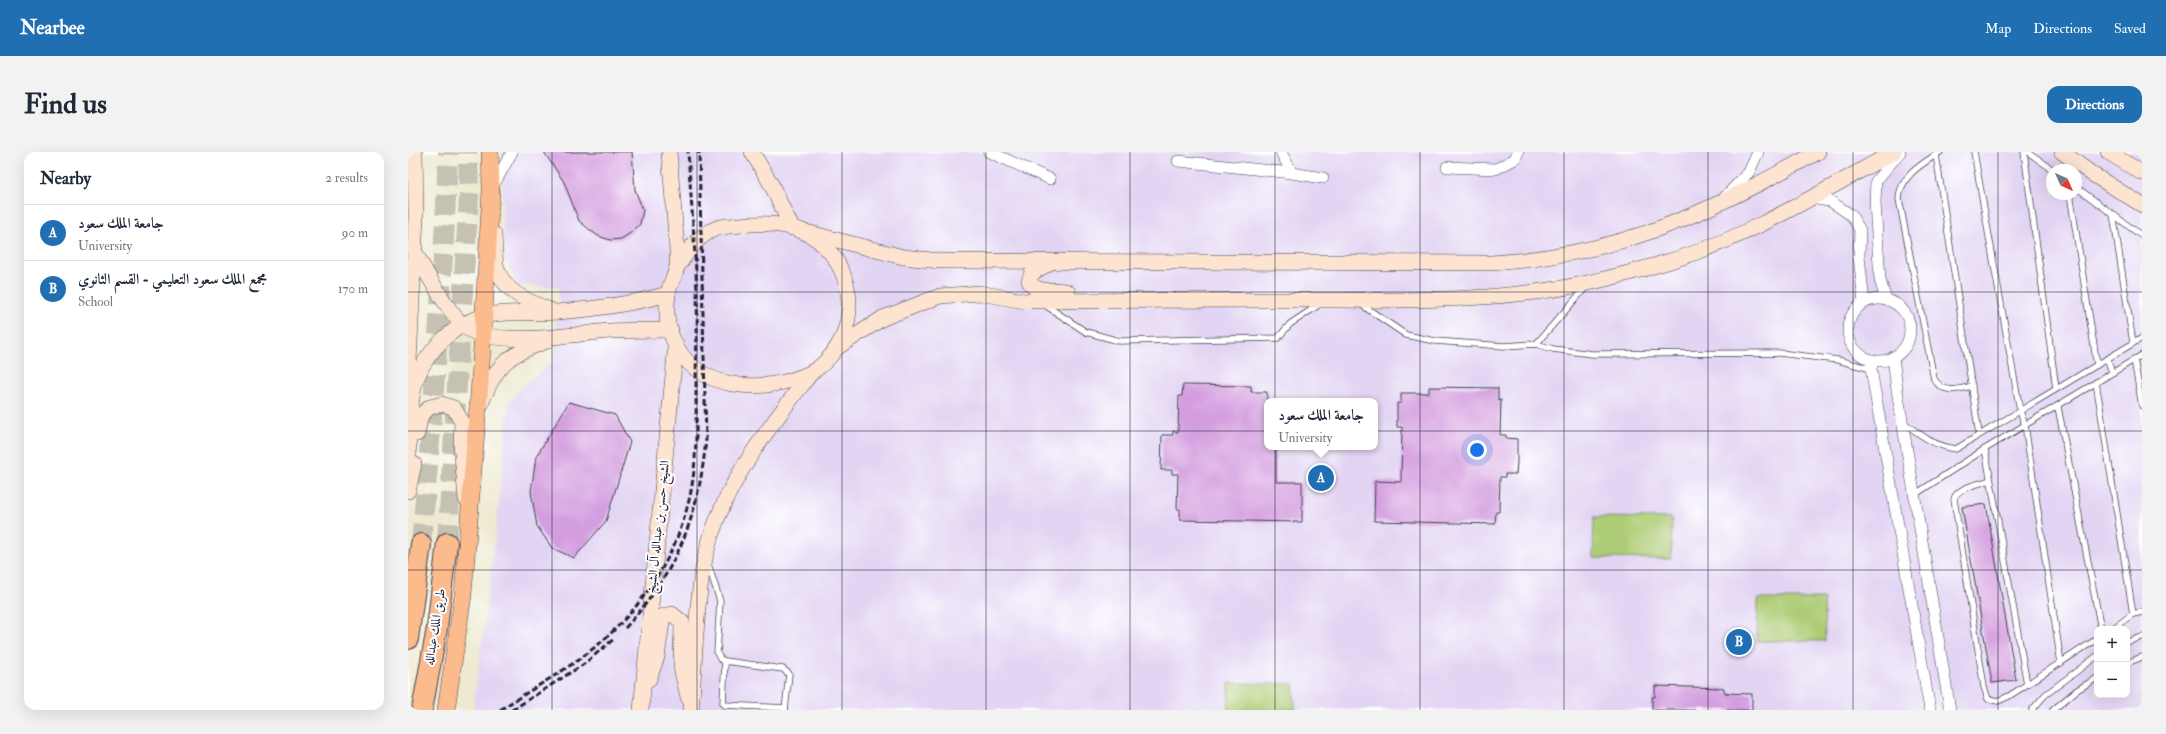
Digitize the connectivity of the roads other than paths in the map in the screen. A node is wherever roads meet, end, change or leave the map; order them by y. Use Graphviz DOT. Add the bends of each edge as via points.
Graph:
graph roads {
  1 [pos="415,152"];
  2 [pos="490,152"];
  3 [pos="512,152"];
  4 [pos="669,152"];
  5 [pos="752,152"];
  6 [pos="989,152"];
  7 [pos="1281,152"];
  8 [pos="1518,152"];
  9 [pos="1758,152"];
  10 [pos="1818,152"];
  11 [pos="1894,152"];
  12 [pos="1900,152"];
  13 [pos="1974,152"];
  14 [pos="2024,152"];
  15 [pos="2028,152"];
  16 [pos="2062,152"];
  17 [pos="2108,152"];
  18 [pos="1938,153"];
  19 [pos="1178,161"];
  20 [pos="2046,165"];
  21 [pos="1447,167"];
  22 [pos="1292,173"];
  23 [pos="2142,173"];
  24 [pos="1323,178"];
  25 [pos="1050,179"];
  26 [pos="490,190"];
  27 [pos="2082,191"];
  28 [pos="1809,198"];
  29 [pos="2071,200"];
  30 [pos="1718,203"];
  31 [pos="2142,205"];
  32 [pos="412,211"];
  33 [pos="2113,214"];
  34 [pos="795,229"];
  35 [pos="2142,236"];
  36 [pos="414,250"];
  37 [pos="1052,261"];
  38 [pos="410,266"];
  39 [pos="677,266"];
  40 [pos="1590,282"];
  41 [pos="668,294"];
  42 [pos="1038,300"];
  43 [pos="1090,300"];
  44 [pos="1326,300"];
  45 [pos="1354,300"];
  46 [pos="1886,300"];
  47 [pos="1864,303"];
  48 [pos="556,313"];
  49 [pos="483,318"];
  50 [pos="462,325"];
  51 [pos="483,335"];
  52 [pos="673,337"];
  53 [pos="556,338"];
  54 [pos="2142,338"];
  55 [pos="1536,344"];
  56 [pos="2133,344"];
  57 [pos="838,347"];
  58 [pos="2142,355"];
  59 [pos="1893,357"];
  60 [pos="2107,359"];
  61 [pos="2134,359"];
  62 [pos="408,362"];
  63 [pos="1872,365"];
  64 [pos="2097,365"];
  65 [pos="812,372"];
  66 [pos="2112,372"];
  67 [pos="2096,382"];
  68 [pos="408,384"];
  69 [pos="1972,386"];
  70 [pos="2056,390"];
  71 [pos="2142,406"];
  72 [pos="2058,407"];
  73 [pos="2020,411"];
  74 [pos="476,416"];
  75 [pos="1902,422"];
  76 [pos="2025,425"];
  77 [pos="1979,434"];
  78 [pos="1985,449"];
  79 [pos="408,473"];
  80 [pos="1990,480"];
  81 [pos="408,491"];
  82 [pos="1914,496"];
  83 [pos="468,532"];
  84 [pos="447,543"];
  85 [pos="421,544"];
  86 [pos="706,558"];
  87 [pos="2142,612"];
  88 [pos="2133,614"];
  89 [pos="2100,626"];
  90 [pos="2116,626"];
  91 [pos="2142,637"];
  92 [pos="408,639"];
  93 [pos="2094,641"];
  94 [pos="2130,641"];
  95 [pos="2142,657"];
  96 [pos="2094,658"];
  97 [pos="725,661"];
  98 [pos="2130,661"];
  99 [pos="2060,663"];
  100 [pos="2094,680"];
  101 [pos="2027,684"];
  102 [pos="641,705"];
  103 [pos="785,709"];
  104 [pos="422,710"];
  105 [pos="446,710"];
  106 [pos="691,710"];
  107 [pos="1930,710"];
  108 [pos="1950,710"];
  109 [pos="2032,710"];
  110 [pos="2054,710"];
  1 -- 32 [label="main road"];
  2 -- 26 [label="main road"];
  3 -- 26 [label="street"];
  4 -- 39 [label="main road, الشيخ حسن بن عبدالله آل الشيخ"];
  5 -- 34 [label="main road"];
  6 -- 25 [label="street"];
  7 -- 22 [label="street"];
  8 -- 21 [label="street" via="1516,159 1496,169"];
  9 -- 30 [label="street" via="1750,172"];
  10 -- 30 [label="main road"];
  11 -- 28 [label="main road"];
  12 -- 46 [label="street" via="1876,181 1880,280"];
  13 -- 73 [label="lane"];
  14 -- 70 [label="lane"];
  15 -- 20 [label="lane"];
  16 -- 31 [label="main road"];
  17 -- 23 [label="main road"];
  18 -- 69 [label="lane"];
  18 -- 69 [label="lane" via="1902,182 1899,199 1934,379 1939,386 1950,391"];
  19 -- 22 [label="street"];
  22 -- 24 [label="street"];
  26 -- 48 [label="main road" via="497,268 504,283 522,298"];
  26 -- 49 [label="main road"];
  27 -- 33 [label="lane"];
  28 -- 40 [label="main road" via="1770,220 1670,262"];
  28 -- 47 [label="street" via="1830,201 1850,215 1860,230 1859,256"];
  29 -- 64 [label="lane"];
  30 -- 37 [label="main road" via="1689,217 1624,240 1519,261 1415,264"];
  32 -- 36 [label="main road"];
  33 -- 35 [label="lane"];
  33 -- 56 [label="lane"];
  34 -- 37 [label="main road" via="917,259 968,262"];
  34 -- 39 [label="main road, الشيخ حسن بن عبدالله آل الشيخ" via="774,224 717,228 694,243"];
  34 -- 57 [label="main road, الشيخ حسن بن عبدالله آل الشيخ" via="822,244 841,266 849,293 849,322"];
  36 -- 38 [label="main road"];
  36 -- 50 [label="main road"];
  37 -- 43 [label="main road" via="1032,273 1029,282 1031,286 1039,290 1064,290"];
  38 -- 62 [label="main road"];
  39 -- 41 [label="main road, الشيخ حسن بن عبدالله آل الشيخ"];
  40 -- 45 [label="main road" via="1501,296"];
  40 -- 55 [label="lane"];
  41 -- 48 [label="main road" via="633,303"];
  41 -- 52 [label="main road, الشيخ حسن بن عبدالله آل الشيخ" via="668,316"];
  42 -- 43 [label="main road"];
  42 -- 44 [label="lane" via="1086,332 1119,341 1278,338 1290,324"];
  42 -- 57 [label="main road" via="1024,301 980,293 940,296 883,318"];
  43 -- 44 [label="main road"];
  44 -- 45 [label="main road"];
  45 -- 55 [label="lane" via="1406,336 1435,341 1504,346"];
  46 -- 47 [label="street"];
  46 -- 59 [label="street" via="1902,309 1909,323 1907,342"];
  47 -- 63 [label="street" via="1852,315 1848,335 1855,350"];
  48 -- 49 [label="main road" via="494,314"];
  49 -- 50 [label="main road"];
  49 -- 51 [label="main road"];
  50 -- 51 [label="main road"];
  50 -- 79 [label="main road" via="436,345 416,380 411,414"];
  51 -- 53 [label="main road"];
  51 -- 74 [label="main road"];
  52 -- 53 [label="main road" via="627,330 573,334"];
  52 -- 65 [label="main road, الشيخ حسن بن عبدالله آل الشيخ" via="686,362 707,376 733,386 762,386 790,381"];
  52 -- 102 [label="main road, الشيخ حسن بن عبدالله آل الشيخ"];
  53 -- 74 [label="main road" via="522,350 504,362 491,379"];
  54 -- 56 [label="lane"];
  55 -- 63 [label="lane" via="1592,354 1779,354"];
  56 -- 60 [label="lane"];
  57 -- 65 [label="main road, الشيخ حسن بن عبدالله آل الشيخ"];
  58 -- 61 [label="lane"];
  59 -- 63 [label="street"];
  59 -- 75 [label="street"];
  60 -- 64 [label="lane"];
  60 -- 66 [label="lane"];
  61 -- 66 [label="lane"];
  61 -- 71 [label="lane"];
  62 -- 68 [label="main road"];
  63 -- 107 [label="street"];
  64 -- 70 [label="lane"];
  65 -- 86 [label="main road, الشيخ حسن بن عبدالله آل الشيخ" via="749,456 731,487 718,516"];
  66 -- 67 [label="lane"];
  67 -- 72 [label="lane"];
  67 -- 88 [label="lane"];
  69 -- 77 [label="lane"];
  70 -- 73 [label="lane"];
  72 -- 76 [label="lane"];
  72 -- 89 [label="lane"];
  73 -- 76 [label="lane"];
  73 -- 77 [label="lane"];
  74 -- 83 [label="main road"];
  75 -- 77 [label="lane" via="1942,447 1956,449"];
  75 -- 82 [label="street"];
  76 -- 78 [label="lane"];
  76 -- 99 [label="lane"];
  78 -- 80 [label="lane"];
  78 -- 82 [label="lane"];
  80 -- 101 [label="lane"];
  80 -- 101 [label="lane" via="1962,490 1954,499 1984,688 1988,698 1998,702"];
  81 -- 83 [label="main road" via="417,451 417,427 421,415 430,407 442,404 454,408 462,422 461,444"];
  82 -- 108 [label="street"];
  83 -- 105 [label="main road" via="463,595"];
  84 -- 104 [label="highway, طريق الملك عبدالله" via="437,628"];
  85 -- 92 [label="highway, طريق الملك عبدالله"];
  86 -- 97 [label="lane" via="720,601 717,654"];
  86 -- 106 [label="main road, الشيخ حسن بن عبدالله آل الشيخ" via="702,574"];
  87 -- 88 [label="lane"];
  88 -- 90 [label="lane"];
  91 -- 94 [label="lane"];
  93 -- 99 [label="lane"];
  95 -- 98 [label="lane"];
  96 -- 109 [label="lane" via="2045,695"];
  97 -- 103 [label="lane" via="784,669 789,674"];
  97 -- 103 [label="lane" via="725,705"];
  99 -- 101 [label="lane"];
  100 -- 110 [label="lane"];
  102 -- 106 [label="main road" via="657,657 663,616 672,614 682,622 681,667"];
}
